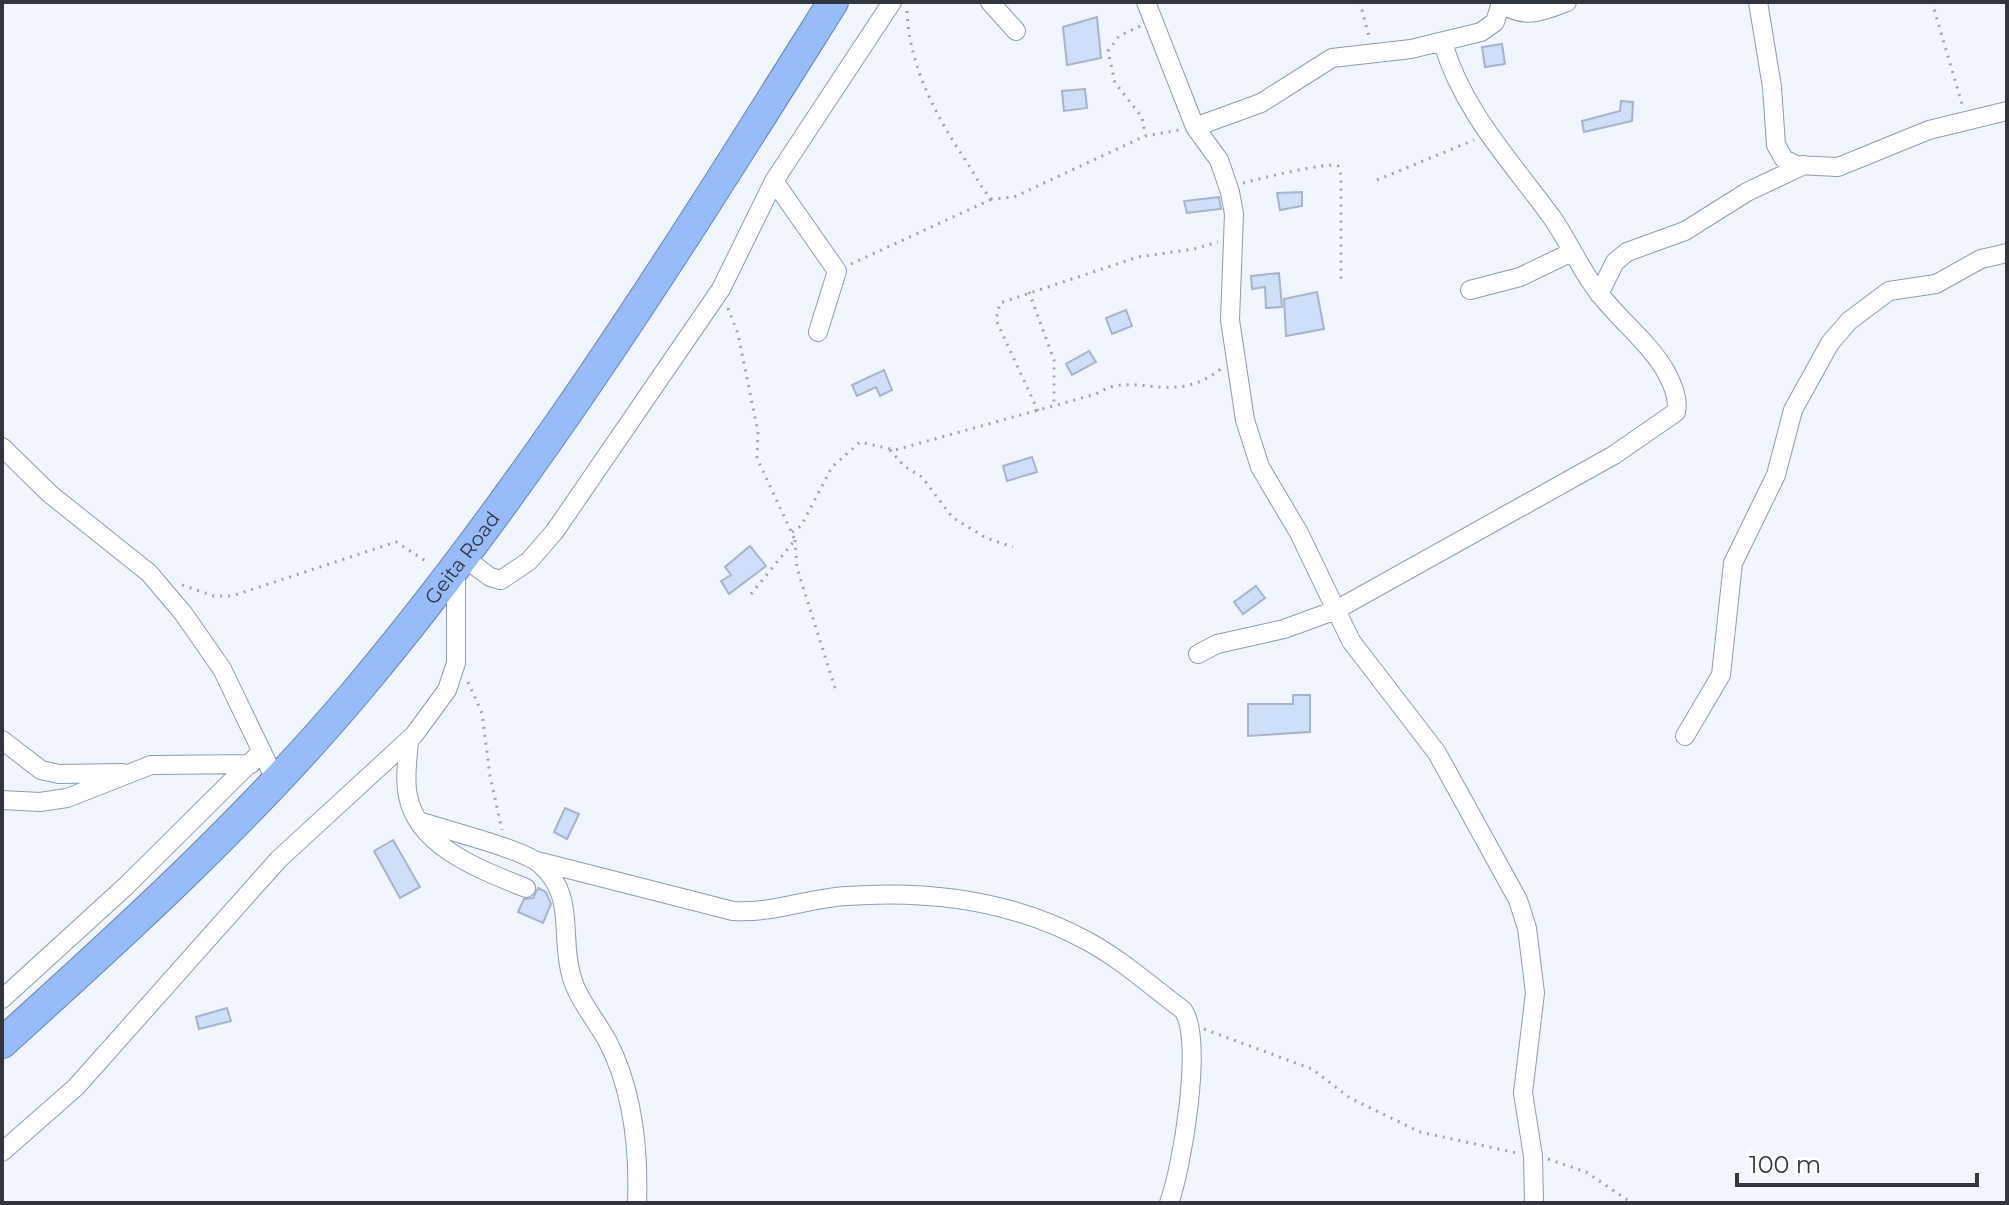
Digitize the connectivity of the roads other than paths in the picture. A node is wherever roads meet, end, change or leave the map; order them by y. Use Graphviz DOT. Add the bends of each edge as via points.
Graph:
graph roads {
  1 [pos="833,2"];
  2 [pos="990,2"];
  3 [pos="1146,2"];
  4 [pos="1500,2"];
  5 [pos="1567,2"];
  6 [pos="1758,2"];
  7 [pos="900,4"];
  8 [pos="1016,31"];
  9 [pos="1443,43"];
  10 [pos="2007,111"];
  11 [pos="1195,127"];
  12 [pos="1804,165"];
  13 [pos="774,181"];
  14 [pos="1570,253"];
  15 [pos="2007,253"];
  16 [pos="1470,290"];
  17 [pos="1599,294"];
  18 [pos="818,332"];
  19 [pos="2,447"];
  20 [pos="460,562"];
  21 [pos="1336,610"];
  22 [pos="1198,654"];
  23 [pos="1685,736"];
  24 [pos="2,740"];
  25 [pos="409,740"];
  26 [pos="256,758"];
  27 [pos="123,773"];
  28 [pos="276,781"];
  29 [pos="2,800"];
  30 [pos="419,821"];
  31 [pos="537,861"];
  32 [pos="526,888"];
  33 [pos="2,999"];
  34 [pos="2,1043"];
  35 [pos="2,1152"];
  36 [pos="637,1203"];
  37 [pos="1169,1203"];
  38 [pos="1534,1203"];
  1 -- 20 [label="highway, Geita Road" via="599,367"];
  2 -- 8 [label="street"];
  3 -- 11 [label="street"];
  4 -- 5 [label="street" via="1513,12 1531,14"];
  4 -- 9 [label="street" via="1490,27"];
  6 -- 12 [label="street" via="1776,145 1784,159"];
  7 -- 13 [label="street"];
  9 -- 11 [label="street" via="1332,58 1248,110"];
  9 -- 14 [label="street" via="1462,97 1555,222"];
  10 -- 12 [label="street" via="1965,119 1838,167"];
  11 -- 21 [label="street" via="1219,160 1234,214 1230,320 1245,420 1260,467"];
  12 -- 17 [label="street" via="1747,192 1685,231 1627,252 1615,262"];
  13 -- 18 [label="street" via="837,271"];
  13 -- 20 [label="street" via="721,289 640,411 529,561 501,580"];
  14 -- 16 [label="street" via="1520,277"];
  14 -- 17 [label="street"];
  15 -- 23 [label="street" via="1981,259 1936,284 1889,291 1830,343 1793,410 1776,475 1733,563 1721,675"];
  17 -- 21 [label="street" via="1665,370 1678,403 1676,412 1614,455"];
  19 -- 26 [label="street" via="50,494 149,573 205,640"];
  20 -- 25 [label="street" via="456,663 447,690"];
  20 -- 28 [label="highway, Geita Road"];
  21 -- 22 [label="street"];
  21 -- 38 [label="street" via="1351,641 1437,753 1518,900 1535,993 1523,1093"];
  24 -- 27 [label="street" via="41,770"];
  25 -- 30 [label="street" via="407,793"];
  25 -- 35 [label="street" via="279,859 76,1087"];
  26 -- 27 [label="street" via="161,764"];
  26 -- 28 [label="street"];
  26 -- 33 [label="street"];
  27 -- 29 [label="street" via="67,798"];
  28 -- 34 [label="highway, Geita Road" via="143,916"];
  30 -- 31 [label="street"];
  30 -- 32 [label="street" via="451,852"];
  31 -- 36 [label="street" via="561,891 573,982 615,1058 637,1145"];
  31 -- 37 [label="street" via="753,913 844,896 950,896 1001,908 1089,942 1183,1010 1193,1031 1181,1158"];
}
